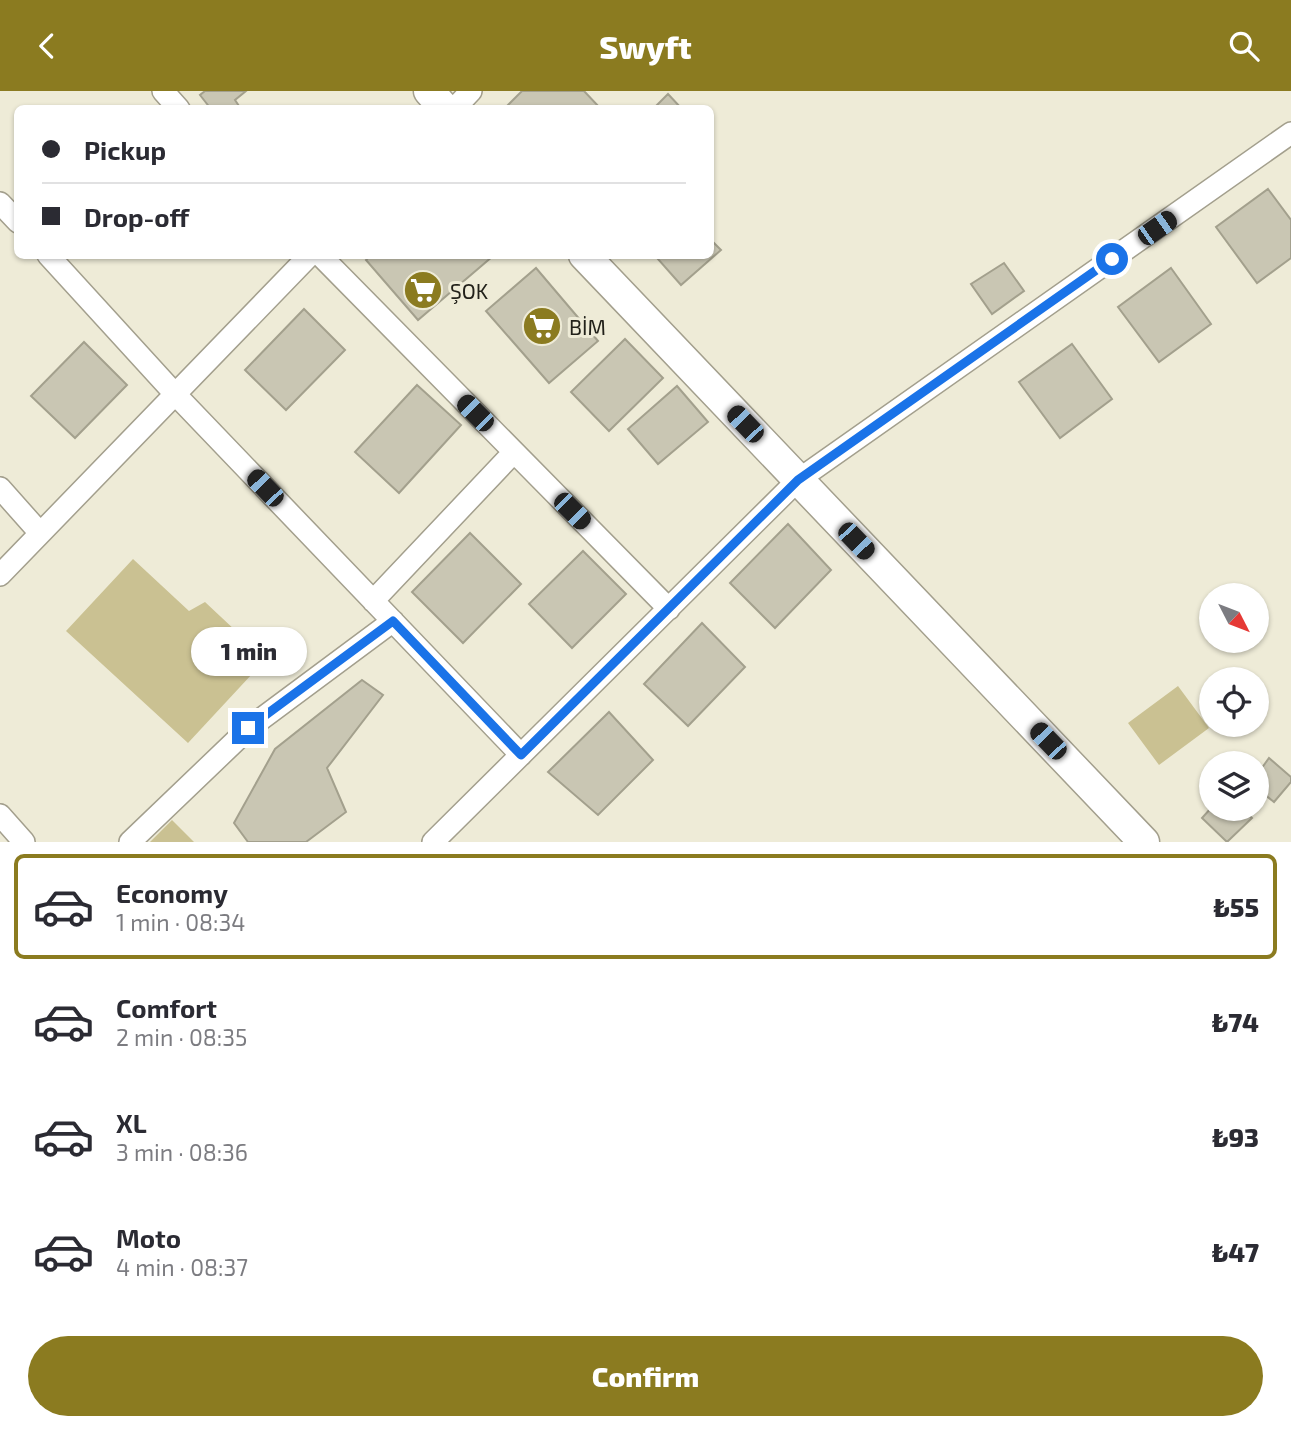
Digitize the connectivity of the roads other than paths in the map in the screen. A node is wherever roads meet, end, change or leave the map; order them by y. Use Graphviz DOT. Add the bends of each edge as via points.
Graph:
graph roads {
  1 [pos="163,91"];
  2 [pos="429,91"];
  3 [pos="471,91"];
  4 [pos="175,105"];
  5 [pos="441,105"];
  6 [pos="457,105"];
  7 [pos="1291,133"];
  8 [pos="0,203"];
  9 [pos="14,218"];
  10 [pos="52,259"];
  11 [pos="306,259"];
  12 [pos="324,259"];
  13 [pos="588,259"];
  14 [pos="175,394"];
  15 [pos="514,452"];
  16 [pos="798,480"];
  17 [pos="0,488"];
  18 [pos="40,533"];
  19 [pos="0,575"];
  20 [pos="373,601"];
  21 [pos="669,609"];
  22 [pos="393,621"];
  23 [pos="521,755"];
  24 [pos="0,815"];
  25 [pos="24,842"];
  26 [pos="130,842"];
  27 [pos="433,842"];
  28 [pos="1144,842"];
  1 -- 4 [label="street"];
  2 -- 5 [label="main road"];
  3 -- 6 [label="street"];
  7 -- 16 [label="street"];
  8 -- 9 [label="street"];
  10 -- 14 [label="street"];
  11 -- 14 [label="street"];
  12 -- 15 [label="street"];
  13 -- 16 [label="main road"];
  14 -- 18 [label="street"];
  14 -- 20 [label="street"];
  15 -- 20 [label="street"];
  15 -- 21 [label="street"];
  16 -- 21 [label="street"];
  16 -- 28 [label="main road"];
  17 -- 18 [label="street"];
  18 -- 19 [label="street"];
  20 -- 22 [label="street"];
  21 -- 23 [label="street"];
  22 -- 23 [label="street"];
  22 -- 26 [label="street" via="248,728"];
  23 -- 27 [label="street"];
  24 -- 25 [label="street"];
}
